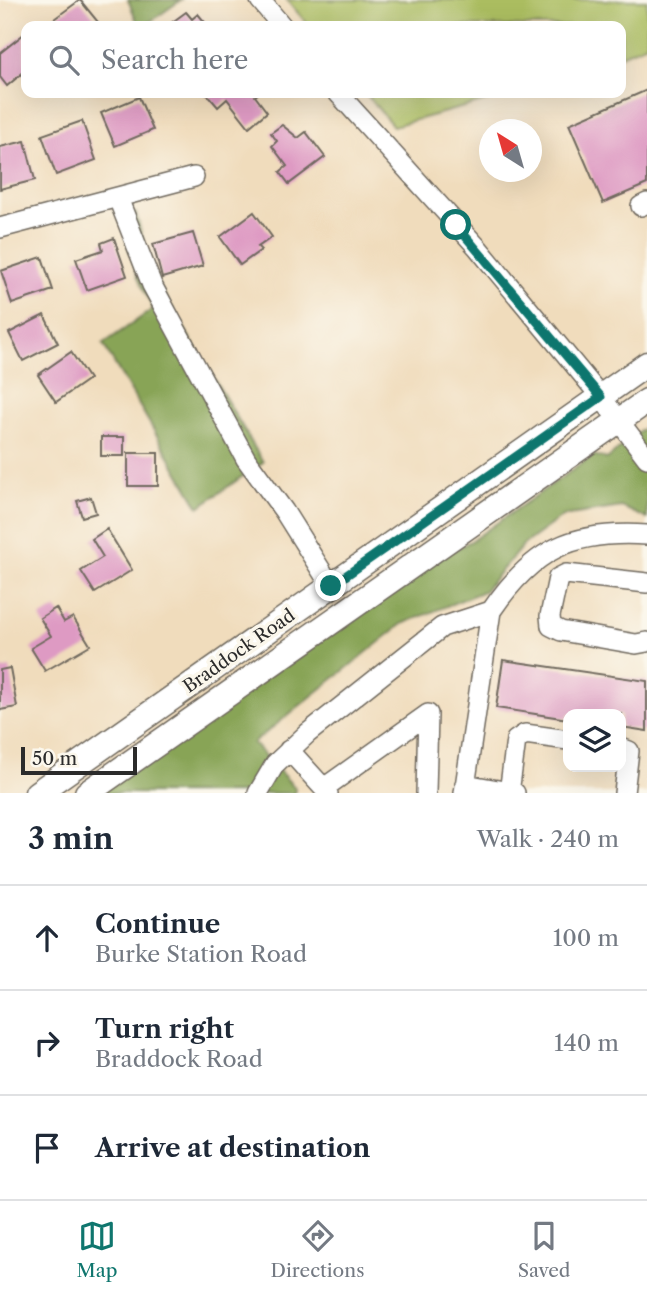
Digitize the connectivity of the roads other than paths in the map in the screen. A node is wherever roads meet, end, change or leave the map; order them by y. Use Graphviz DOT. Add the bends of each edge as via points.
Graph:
graph roads {
  1 [pos="260,0"];
  2 [pos="278,21"];
  3 [pos="343,98"];
  4 [pos="194,177"];
  5 [pos="118,198"];
  6 [pos="0,228"];
  7 [pos="647,365"];
  8 [pos="601,397"];
  9 [pos="647,401"];
  10 [pos="619,421"];
  11 [pos="647,458"];
  12 [pos="647,535"];
  13 [pos="647,583"];
  14 [pos="331,586"];
  15 [pos="491,611"];
  16 [pos="647,642"];
  17 [pos="563,739"];
  18 [pos="289,750"];
  19 [pos="626,750"];
  20 [pos="465,789"];
  21 [pos="326,790"];
  22 [pos="37,793"];
  23 [pos="87,793"];
  24 [pos="258,793"];
  25 [pos="426,793"];
  26 [pos="511,793"];
  27 [pos="624,793"];
  1 -- 2 [label="street"];
  3 -- 8 [label="street" via="478,248"];
  4 -- 5 [label="street"];
  5 -- 6 [label="street"];
  5 -- 14 [label="street" via="152,285 246,458"];
  7 -- 8 [label="main road, Braddock Road"];
  8 -- 10 [label="street"];
  8 -- 14 [label="main road, Braddock Road"];
  9 -- 10 [label="main road, Braddock Road"];
  10 -- 11 [label="street"];
  10 -- 23 [label="main road, Braddock Road"];
  12 -- 15 [label="street" via="618,533 565,542 530,563"];
  13 -- 16 [label="street" via="566,574 558,578 550,617 551,626 561,631"];
  14 -- 22 [label="main road, Braddock Road"];
  15 -- 18 [label="street" via="442,627"];
  15 -- 20 [label="street"];
  17 -- 26 [label="street" via="525,734 516,740"];
  18 -- 21 [label="street"];
  18 -- 24 [label="street"];
  19 -- 27 [label="street"];
  20 -- 26 [label="street"];
  21 -- 25 [label="street" via="428,714"];
}
